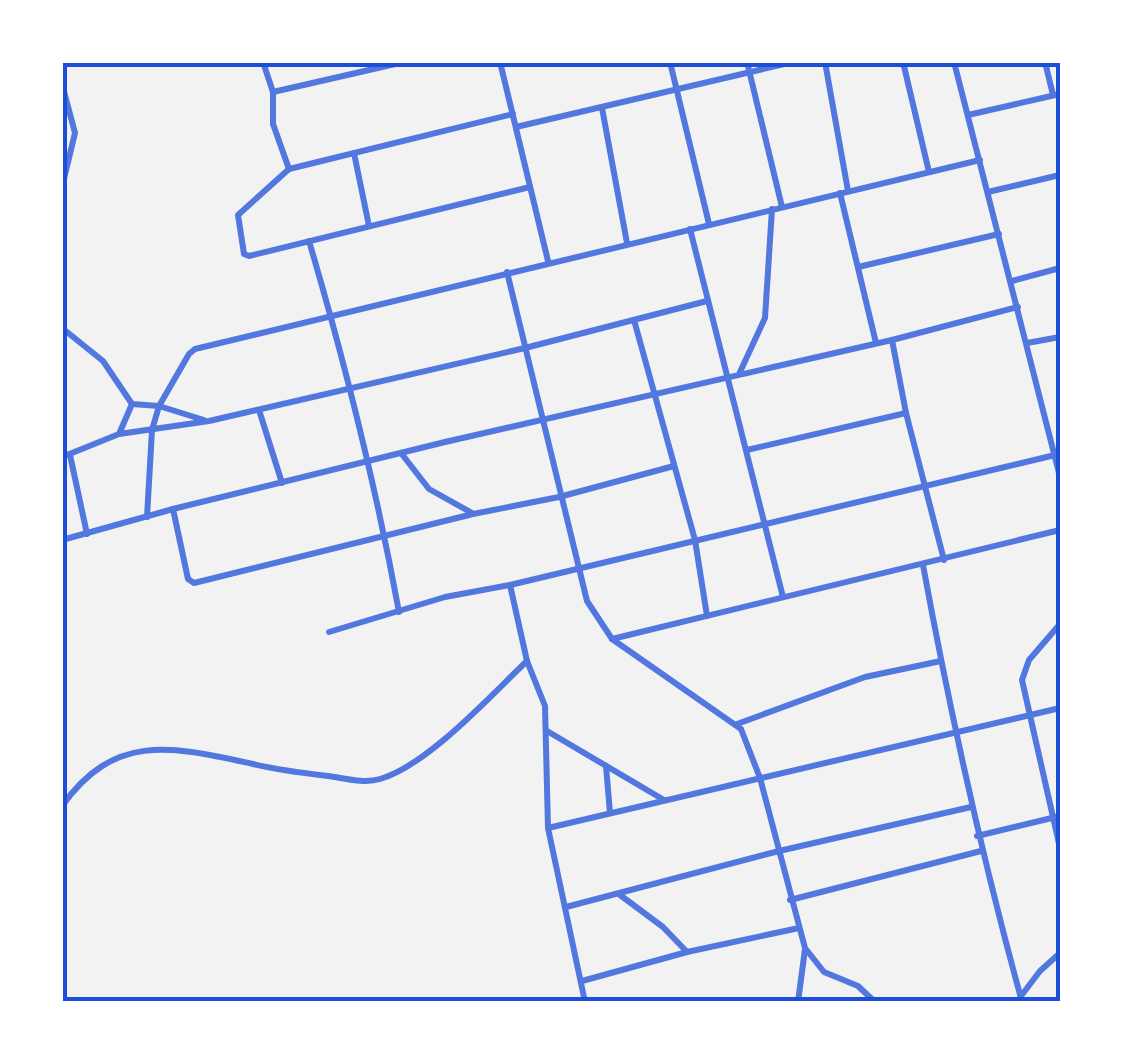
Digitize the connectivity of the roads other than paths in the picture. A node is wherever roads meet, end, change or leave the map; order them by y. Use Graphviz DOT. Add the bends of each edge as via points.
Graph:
graph roads {
  1 [pos="263,62"];
  2 [pos="404,62"];
  3 [pos="500,62"];
  4 [pos="670,62"];
  5 [pos="747,62"];
  6 [pos="793,62"];
  7 [pos="825,62"];
  8 [pos="903,62"];
  9 [pos="954,62"];
  10 [pos="1045,62"];
  11 [pos="750,74"];
  12 [pos="62,84"];
  13 [pos="677,89"];
  14 [pos="273,92"];
  15 [pos="1057,95"];
  16 [pos="602,108"];
  17 [pos="513,114"];
  18 [pos="968,115"];
  19 [pos="516,127"];
  20 [pos="354,153"];
  21 [pos="980,160"];
  22 [pos="289,169"];
  23 [pos="929,172"];
  24 [pos="1060,175"];
  25 [pos="62,187"];
  26 [pos="530,187"];
  27 [pos="844,192"];
  28 [pos="988,192"];
  29 [pos="782,207"];
  30 [pos="772,209"];
  31 [pos="709,224"];
  32 [pos="368,226"];
  33 [pos="690,229"];
  34 [pos="999,234"];
  35 [pos="309,241"];
  36 [pos="627,243"];
  37 [pos="548,261"];
  38 [pos="858,268"];
  39 [pos="1060,268"];
  40 [pos="507,272"];
  41 [pos="1012,281"];
  42 [pos="707,301"];
  43 [pos="1018,307"];
  44 [pos="330,314"];
  45 [pos="634,320"];
  46 [pos="62,328"];
  47 [pos="1060,336"];
  48 [pos="892,340"];
  49 [pos="876,343"];
  50 [pos="1027,343"];
  51 [pos="525,348"];
  52 [pos="740,373"];
  53 [pos="727,376"];
  54 [pos="350,388"];
  55 [pos="654,394"];
  56 [pos="132,404"];
  57 [pos="159,406"];
  58 [pos="259,410"];
  59 [pos="906,413"];
  60 [pos="542,420"];
  61 [pos="210,421"];
  62 [pos="152,430"];
  63 [pos="119,434"];
  64 [pos="746,450"];
  65 [pos="401,453"];
  66 [pos="1055,455"];
  67 [pos="66,456"];
  68 [pos="365,462"];
  69 [pos="674,466"];
  70 [pos="1060,477"];
  71 [pos="282,482"];
  72 [pos="925,488"];
  73 [pos="559,497"];
  74 [pos="173,509"];
  75 [pos="473,514"];
  76 [pos="147,517"];
  77 [pos="764,523"];
  78 [pos="1060,530"];
  79 [pos="86,534"];
  80 [pos="385,536"];
  81 [pos="62,540"];
  82 [pos="695,540"];
  83 [pos="944,560"];
  84 [pos="924,565"];
  85 [pos="577,568"];
  86 [pos="510,585"];
  87 [pos="783,598"];
  88 [pos="399,612"];
  89 [pos="707,616"];
  90 [pos="1060,624"];
  91 [pos="330,632"];
  92 [pos="612,639"];
  93 [pos="528,660"];
  94 [pos="941,661"];
  95 [pos="1060,708"];
  96 [pos="1028,714"];
  97 [pos="737,724"];
  98 [pos="548,730"];
  99 [pos="954,733"];
  100 [pos="606,765"];
  101 [pos="760,778"];
  102 [pos="665,800"];
  103 [pos="62,806"];
  104 [pos="971,807"];
  105 [pos="610,813"];
  106 [pos="1056,817"];
  107 [pos="548,828"];
  108 [pos="977,836"];
  109 [pos="1060,848"];
  110 [pos="779,851"];
  111 [pos="981,851"];
  112 [pos="619,894"];
  113 [pos="790,900"];
  114 [pos="566,907"];
  115 [pos="799,928"];
  116 [pos="805,948"];
  117 [pos="688,952"];
  118 [pos="1060,953"];
  119 [pos="582,982"];
  120 [pos="1021,999"];
  121 [pos="585,1002"];
  122 [pos="798,1002"];
  123 [pos="875,1002"];
  1 -- 14 [label="street"];
  2 -- 14 [label="street"];
  3 -- 17 [label="street"];
  4 -- 13 [label="street"];
  5 -- 11 [label="street"];
  6 -- 11 [label="street"];
  7 -- 27 [label="street"];
  8 -- 23 [label="street"];
  9 -- 18 [label="street"];
  10 -- 15 [label="street"];
  11 -- 13 [label="street"];
  11 -- 29 [label="street"];
  12 -- 25 [label="street" via="75,133"];
  13 -- 16 [label="street"];
  13 -- 31 [label="street"];
  14 -- 22 [label="street" via="273,124"];
  15 -- 18 [label="street"];
  16 -- 19 [label="street"];
  16 -- 36 [label="street"];
  17 -- 19 [label="street"];
  17 -- 20 [label="street"];
  18 -- 21 [label="street"];
  19 -- 26 [label="street"];
  20 -- 22 [label="street"];
  20 -- 32 [label="street"];
  21 -- 23 [label="street"];
  21 -- 28 [label="street"];
  22 -- 35 [label="street" via="238,215 244,254"];
  23 -- 27 [label="street"];
  24 -- 28 [label="street"];
  26 -- 32 [label="street"];
  26 -- 37 [label="street"];
  27 -- 29 [label="street"];
  27 -- 38 [label="street"];
  28 -- 34 [label="street"];
  29 -- 30 [label="street"];
  30 -- 31 [label="street"];
  30 -- 52 [label="street" via="764,318"];
  31 -- 33 [label="street"];
  32 -- 35 [label="street"];
  33 -- 36 [label="street"];
  33 -- 42 [label="street"];
  34 -- 38 [label="street"];
  34 -- 41 [label="street"];
  35 -- 44 [label="street"];
  36 -- 37 [label="street"];
  37 -- 40 [label="street"];
  38 -- 49 [label="street"];
  39 -- 41 [label="street"];
  40 -- 44 [label="street"];
  40 -- 51 [label="street"];
  41 -- 43 [label="street"];
  42 -- 45 [label="street"];
  42 -- 53 [label="street"];
  43 -- 48 [label="street"];
  43 -- 50 [label="street"];
  44 -- 54 [label="street"];
  44 -- 57 [label="street" via="195,349"];
  45 -- 51 [label="street"];
  45 -- 55 [label="street"];
  46 -- 56 [label="street" via="103,361"];
  47 -- 50 [label="street"];
  48 -- 49 [label="street"];
  48 -- 59 [label="street"];
  49 -- 52 [label="street"];
  50 -- 66 [label="street"];
  51 -- 54 [label="street"];
  51 -- 60 [label="street"];
  52 -- 53 [label="street"];
  53 -- 55 [label="street"];
  53 -- 64 [label="street"];
  54 -- 58 [label="street"];
  54 -- 68 [label="street"];
  55 -- 60 [label="street"];
  55 -- 69 [label="street"];
  56 -- 57 [label="street"];
  56 -- 63 [label="street"];
  57 -- 61 [label="street"];
  57 -- 62 [label="street"];
  58 -- 61 [label="street"];
  58 -- 71 [label="street"];
  59 -- 64 [label="street"];
  59 -- 72 [label="street"];
  60 -- 65 [label="street"];
  60 -- 73 [label="street"];
  61 -- 62 [label="street"];
  62 -- 63 [label="street"];
  62 -- 76 [label="street"];
  63 -- 67 [label="street"];
  64 -- 77 [label="street"];
  65 -- 68 [label="street"];
  65 -- 75 [label="street" via="428,489"];
  66 -- 70 [label="street"];
  66 -- 72 [label="street"];
  67 -- 79 [label="street"];
  68 -- 71 [label="street"];
  68 -- 80 [label="street"];
  69 -- 73 [label="street"];
  69 -- 82 [label="street"];
  71 -- 74 [label="street"];
  72 -- 77 [label="street"];
  72 -- 83 [label="street"];
  73 -- 75 [label="street"];
  73 -- 85 [label="street"];
  74 -- 76 [label="street"];
  74 -- 80 [label="street" via="194,583"];
  75 -- 80 [label="street"];
  76 -- 79 [label="street"];
  77 -- 82 [label="street"];
  77 -- 87 [label="street"];
  78 -- 83 [label="street"];
  79 -- 81 [label="street"];
  80 -- 88 [label="street"];
  82 -- 85 [label="street"];
  82 -- 89 [label="street"];
  83 -- 84 [label="street"];
  84 -- 87 [label="street"];
  84 -- 94 [label="street"];
  85 -- 86 [label="street"];
  85 -- 92 [label="street" via="587,601"];
  86 -- 88 [label="street"];
  86 -- 93 [label="street"];
  87 -- 89 [label="street"];
  88 -- 91 [label="street"];
  89 -- 92 [label="street"];
  90 -- 96 [label="street" via="1023,670"];
  92 -- 97 [label="street"];
  93 -- 98 [label="street"];
  93 -- 103 [label="street" via="438,744 376,781 154,748 102,766"];
  94 -- 97 [label="street" via="865,677"];
  94 -- 99 [label="street"];
  95 -- 96 [label="street"];
  96 -- 99 [label="street"];
  96 -- 106 [label="street"];
  97 -- 101 [label="street"];
  98 -- 100 [label="street"];
  98 -- 107 [label="street"];
  99 -- 101 [label="street"];
  99 -- 104 [label="street"];
  100 -- 102 [label="street"];
  100 -- 105 [label="street"];
  101 -- 102 [label="street"];
  101 -- 110 [label="street"];
  102 -- 105 [label="street"];
  104 -- 108 [label="street"];
  104 -- 110 [label="street"];
  105 -- 107 [label="street"];
  106 -- 108 [label="street"];
  106 -- 109 [label="street"];
  107 -- 114 [label="street"];
  108 -- 111 [label="street"];
  110 -- 112 [label="street"];
  110 -- 113 [label="street"];
  111 -- 113 [label="street"];
  111 -- 120 [label="street"];
  112 -- 114 [label="street"];
  112 -- 117 [label="street"];
  113 -- 115 [label="street"];
  114 -- 119 [label="street"];
  115 -- 116 [label="street"];
  115 -- 117 [label="street"];
  116 -- 122 [label="street"];
  116 -- 123 [label="street" via="824,972 858,986"];
  117 -- 119 [label="street"];
  118 -- 120 [label="street"];
  119 -- 121 [label="street"];
}
